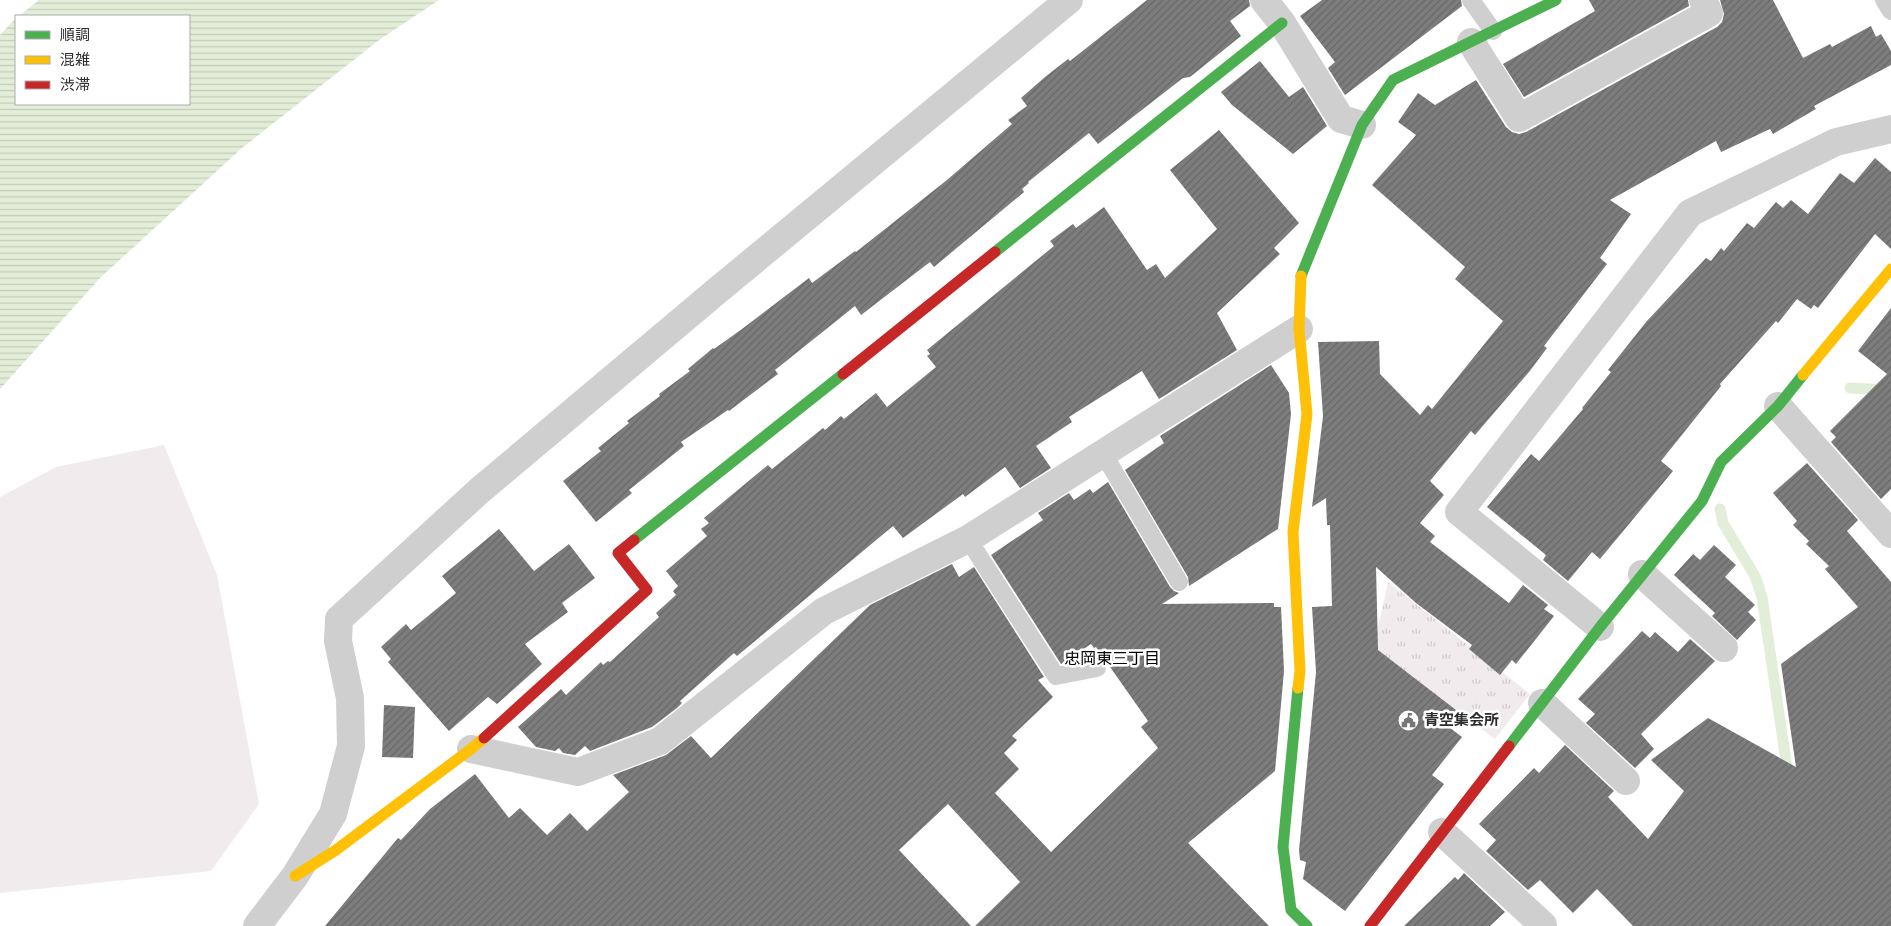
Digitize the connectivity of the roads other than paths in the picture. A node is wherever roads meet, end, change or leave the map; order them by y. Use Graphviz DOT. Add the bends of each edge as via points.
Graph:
graph roads {
  1 [pos="1070,0"];
  2 [pos="1264,0"];
  3 [pos="1471,0"];
  4 [pos="1556,0"];
  5 [pos="1703,0"];
  6 [pos="1884,0"];
  7 [pos="1891,11"];
  8 [pos="1282,23"];
  9 [pos="1482,36"];
  10 [pos="1362,125"];
  11 [pos="1891,129"];
  12 [pos="1891,269"];
  13 [pos="1299,329"];
  14 [pos="1778,406"];
  15 [pos="1103,453"];
  16 [pos="1891,534"];
  17 [pos="968,539"];
  18 [pos="1642,574"];
  19 [pos="1179,582"];
  20 [pos="1600,627"];
  21 [pos="1724,648"];
  22 [pos="1097,668"];
  23 [pos="1542,703"];
  24 [pos="471,749"];
  25 [pos="1626,781"];
  26 [pos="1442,832"];
  27 [pos="295,876"];
  28 [pos="1543,925"];
  29 [pos="257,926"];
  30 [pos="1307,926"];
  31 [pos="1370,926"];
  1 -- 27 [label="street" via="479,490 339,619 338,642 350,698 351,746 333,814"];
  2 -- 8 [label="street"];
  3 -- 9 [label="lane"];
  4 -- 9 [label="street"];
  5 -- 9 [label="street" via="1709,13 1519,118"];
  6 -- 7 [label="lane"];
  8 -- 10 [label="street" via="1341,119"];
  8 -- 24 [label="street" via="618,553 647,590"];
  9 -- 10 [label="street" via="1393,80"];
  10 -- 13 [label="street" via="1300,278"];
  11 -- 20 [label="street" via="1836,142 1690,213 1459,512"];
  12 -- 14 [label="street"];
  13 -- 15 [label="street"];
  13 -- 30 [label="street" via="1306,414 1293,532 1300,671 1283,848 1291,910"];
  14 -- 16 [label="street"];
  14 -- 18 [label="street" via="1721,462 1702,501"];
  15 -- 17 [label="street"];
  15 -- 19 [label="lane"];
  17 -- 22 [label="lane" via="1056,676"];
  17 -- 24 [label="street" via="824,611 660,740 578,772"];
  18 -- 20 [label="street"];
  18 -- 21 [label="street"];
  20 -- 23 [label="street"];
  23 -- 25 [label="street"];
  23 -- 26 [label="street"];
  24 -- 27 [label="street" via="336,850"];
  26 -- 28 [label="street"];
  26 -- 31 [label="street"];
  27 -- 29 [label="street"];
}
